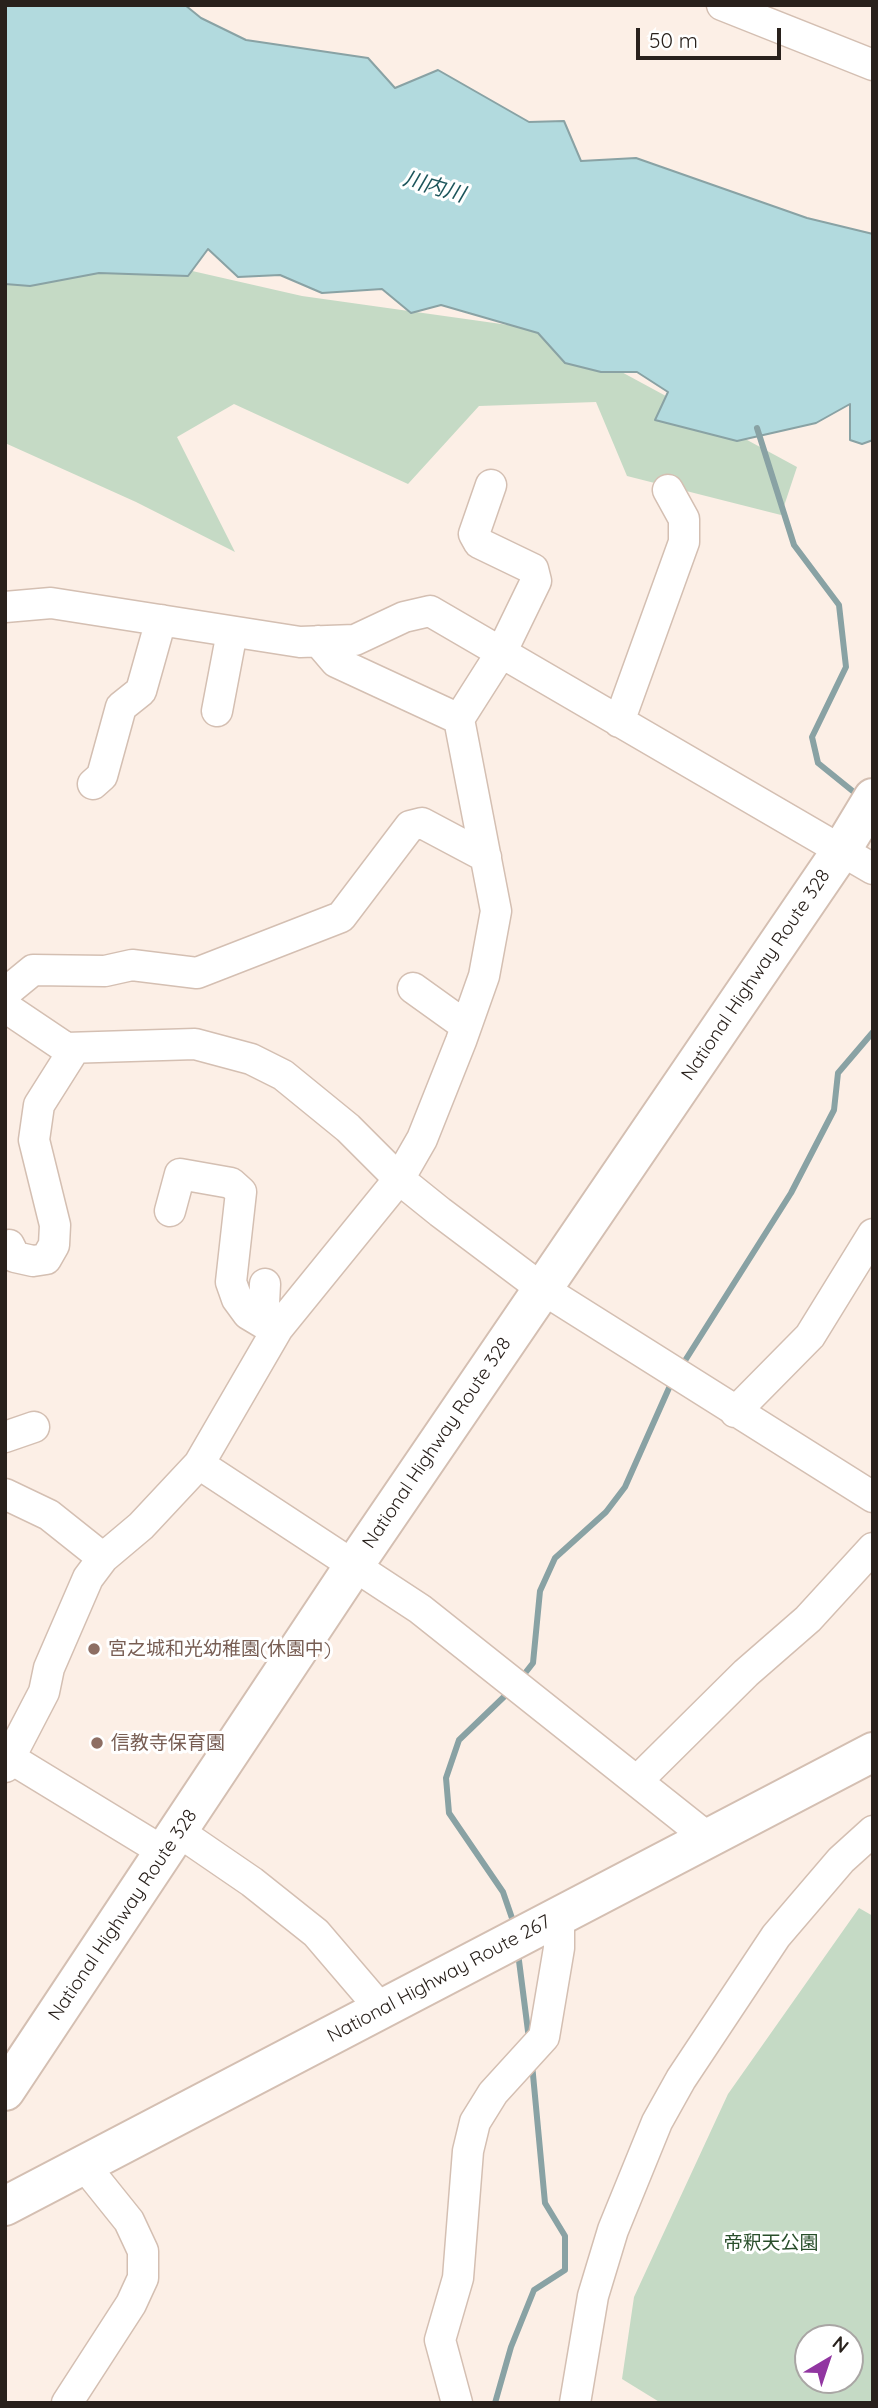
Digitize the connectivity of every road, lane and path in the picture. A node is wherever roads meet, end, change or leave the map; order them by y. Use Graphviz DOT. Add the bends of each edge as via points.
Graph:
graph roads {
  1 [pos="722,5"];
  2 [pos="770,15"];
  3 [pos="873,65"];
  4 [pos="491,485"];
  5 [pos="668,491"];
  6 [pos="5,607"];
  7 [pos="161,620"];
  8 [pos="232,632"];
  9 [pos="318,641"];
  10 [pos="501,653"];
  11 [pos="217,711"];
  12 [pos="459,719"];
  13 [pos="619,722"];
  14 [pos="93,784"];
  15 [pos="873,798"];
  16 [pos="486,857"];
  17 [pos="857,860"];
  18 [pos="413,988"];
  19 [pos="5,993"];
  20 [pos="5,1007"];
  21 [pos="467,1026"];
  22 [pos="75,1048"];
  23 [pos="400,1179"];
  24 [pos="170,1211"];
  25 [pos="873,1234"];
  26 [pos="9,1245"];
  27 [pos="265,1284"];
  28 [pos="541,1289"];
  29 [pos="271,1325"];
  30 [pos="735,1412"];
  31 [pos="34,1427"];
  32 [pos="5,1437"];
  33 [pos="199,1464"];
  34 [pos="5,1494"];
  35 [pos="873,1497"];
  36 [pos="873,1548"];
  37 [pos="103,1558"];
  38 [pos="355,1564"];
  39 [pos="873,1752"];
  40 [pos="7,1759"];
  41 [pos="637,1782"];
  42 [pos="873,1831"];
  43 [pos="708,1838"];
  44 [pos="172,1842"];
  45 [pos="559,1916"];
  46 [pos="381,2009"];
  47 [pos="5,2091"];
  48 [pos="84,2165"];
  49 [pos="5,2206"];
  50 [pos="67,2403"];
  51 [pos="457,2403"];
  52 [pos="575,2403"];
  1 -- 2 [label="street"];
  2 -- 3 [label="street"];
  4 -- 10 [label="street" via="474,534 479,543 533,569 536,581"];
  5 -- 13 [label="street" via="684,519 684,542"];
  6 -- 7 [label="street" via="51,603"];
  7 -- 8 [label="street"];
  7 -- 14 [label="street" via="141,691 121,707 102,776"];
  8 -- 9 [label="street"];
  8 -- 11 [label="street"];
  9 -- 10 [label="street" via="355,640 404,617 430,611"];
  9 -- 12 [label="street" via="337,662"];
  10 -- 12 [label="street"];
  10 -- 13 [label="street"];
  12 -- 16 [label="street"];
  13 -- 17 [label="street"];
  15 -- 17 [label="highway, National Highway Route 328"];
  16 -- 19 [label="street" via="422,823 410,826 341,917 197,973 132,965 105,971 33,970"];
  16 -- 21 [label="street" via="496,911 484,976"];
  17 -- 28 [label="highway, National Highway Route 328"];
  18 -- 21 [label="street"];
  20 -- 22 [label="street" via="66,1048"];
  21 -- 23 [label="street" via="432,1116"];
  22 -- 23 [label="street" via="195,1044 251,1059 283,1074"];
  22 -- 26 [label="street" via="39,1105 34,1140 55,1225 54,1245 38,1273 15,1257"];
  23 -- 28 [label="street"];
  23 -- 29 [label="street"];
  24 -- 29 [label="street" via="182,1166 232,1183 241,1192 231,1282 248,1314"];
  25 -- 30 [label="street" via="810,1336"];
  27 -- 29 [label="street"];
  28 -- 30 [label="street"];
  28 -- 38 [label="highway, National Highway Route 328"];
  29 -- 33 [label="street"];
  30 -- 35 [label="street"];
  31 -- 32 [label="street"];
  33 -- 37 [label="street" via="141,1526"];
  33 -- 38 [label="street"];
  34 -- 37 [label="street" via="49,1515"];
  36 -- 41 [label="street" via="808,1619 746,1673"];
  37 -- 40 [label="street" via="88,1578 49,1668 44,1692"];
  38 -- 41 [label="street" via="420,1609"];
  38 -- 44 [label="highway, National Highway Route 328"];
  39 -- 43 [label="highway, National Highway Route 267"];
  40 -- 44 [label="street"];
  41 -- 43 [label="street"];
  42 -- 52 [label="street" via="841,1860 776,1936 709,2034 657,2122 634,2172 597,2283"];
  43 -- 45 [label="highway, National Highway Route 267"];
  44 -- 46 [label="street" via="252,1882 316,1933"];
  44 -- 47 [label="highway, National Highway Route 328"];
  45 -- 46 [label="highway, National Highway Route 267"];
  45 -- 51 [label="street" via="559,1948 544,2036 493,2093 475,2122 468,2151 458,2278 440,2340"];
  46 -- 48 [label="highway, National Highway Route 267"];
  48 -- 49 [label="highway, National Highway Route 267"];
  48 -- 50 [label="street" via="129,2221 143,2251 143,2278"];
}
